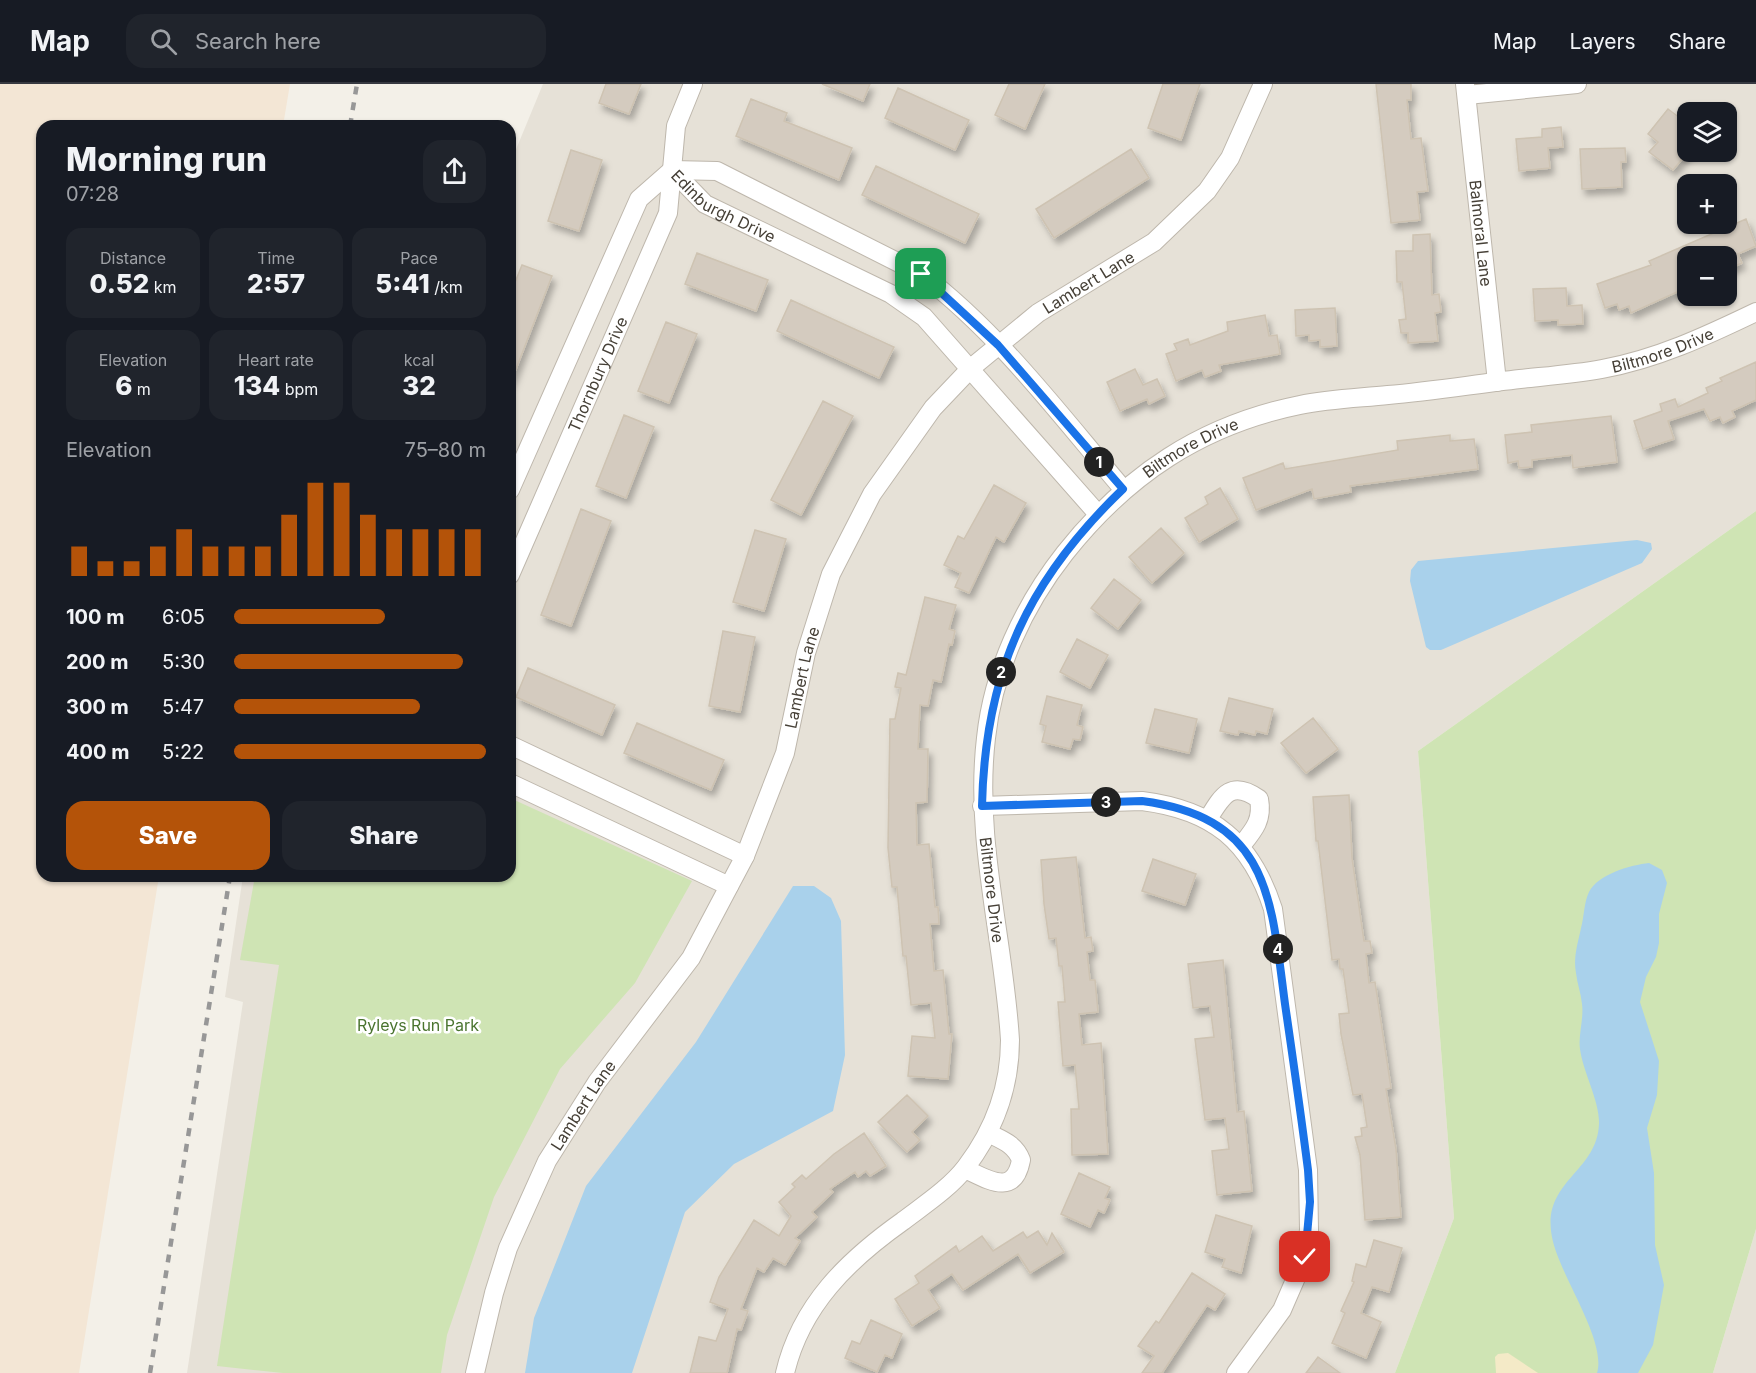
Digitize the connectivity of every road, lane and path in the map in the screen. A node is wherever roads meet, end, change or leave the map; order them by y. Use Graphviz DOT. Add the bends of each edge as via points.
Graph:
graph roads {
  1 [pos="693,84"];
  2 [pos="1263,84"];
  3 [pos="1576,84"];
  4 [pos="1466,90"];
  5 [pos="672,170"];
  6 [pos="1756,312"];
  7 [pos="998,345"];
  8 [pos="971,368"];
  9 [pos="1497,382"];
  10 [pos="516,476"];
  11 [pos="1123,489"];
  12 [pos="1097,513"];
  13 [pos="516,561"];
  14 [pos="516,748"];
  15 [pos="516,786"];
  16 [pos="982,806"];
  17 [pos="1208,819"];
  18 [pos="1241,846"];
  19 [pos="745,856"];
  20 [pos="729,886"];
  21 [pos="988,1133"];
  22 [pos="965,1169"];
  23 [pos="475,1373"];
  24 [pos="784,1373"];
  25 [pos="1236,1373"];
  1 -- 5 [label="street, Thornbury Drive" via="675,126"];
  2 -- 7 [label="street, Lambert Lane" via="1230,158 1207,191 1179,220 1154,242 1038,313"];
  3 -- 4 [label="street"];
  4 -- 9 [label="street, Balmoral Lane"];
  5 -- 7 [label="street, Edinburgh Drive" via="717,171 903,263 939,288"];
  5 -- 8 [label="street, Edinburgh Drive" via="705,204 907,304"];
  5 -- 10 [label="street" via="639,199"];
  5 -- 13 [label="street, Thornbury Drive" via="668,213"];
  6 -- 9 [label="street, Biltmore Drive" via="1686,345 1623,365"];
  7 -- 8 [label="street, Lambert Lane"];
  7 -- 11 [label="street, Edinburgh Drive"];
  8 -- 12 [label="street, Edinburgh Drive"];
  8 -- 19 [label="street, Lambert Lane" via="933,408 904,447 872,495 831,574 806,653 784,753"];
  9 -- 11 [label="street, Biltmore Drive" via="1338,399 1268,414 1230,425 1190,444"];
  11 -- 12 [label="street, Biltmore Drive"];
  12 -- 16 [label="street, Biltmore Drive" via="1035,595 1005,661 986,735"];
  14 -- 19 [label="street"];
  15 -- 20 [label="street"];
  16 -- 17 [label="street" via="1142,801 1168,804"];
  16 -- 21 [label="street, Biltmore Drive" via="1010,1040 1005,1085"];
  17 -- 18 [label="street"];
  17 -- 18 [label="street" via="1222,796 1231,791 1240,789 1259,799 1257,827"];
  18 -- 25 [label="street" via="1255,865 1273,909 1310,1202 1305,1257 1295,1284 1282,1310"];
  19 -- 20 [label="street, Lambert Lane"];
  20 -- 23 [label="street, Lambert Lane" via="691,958 597,1082 547,1161 508,1248"];
  21 -- 22 [label="street, Biltmore Drive"];
  21 -- 22 [label="street" via="1017,1151 1021,1160 1015,1178 999,1183"];
  22 -- 24 [label="street, Biltmore Drive" via="922,1207 873,1242 831,1283 798,1333"];
}
